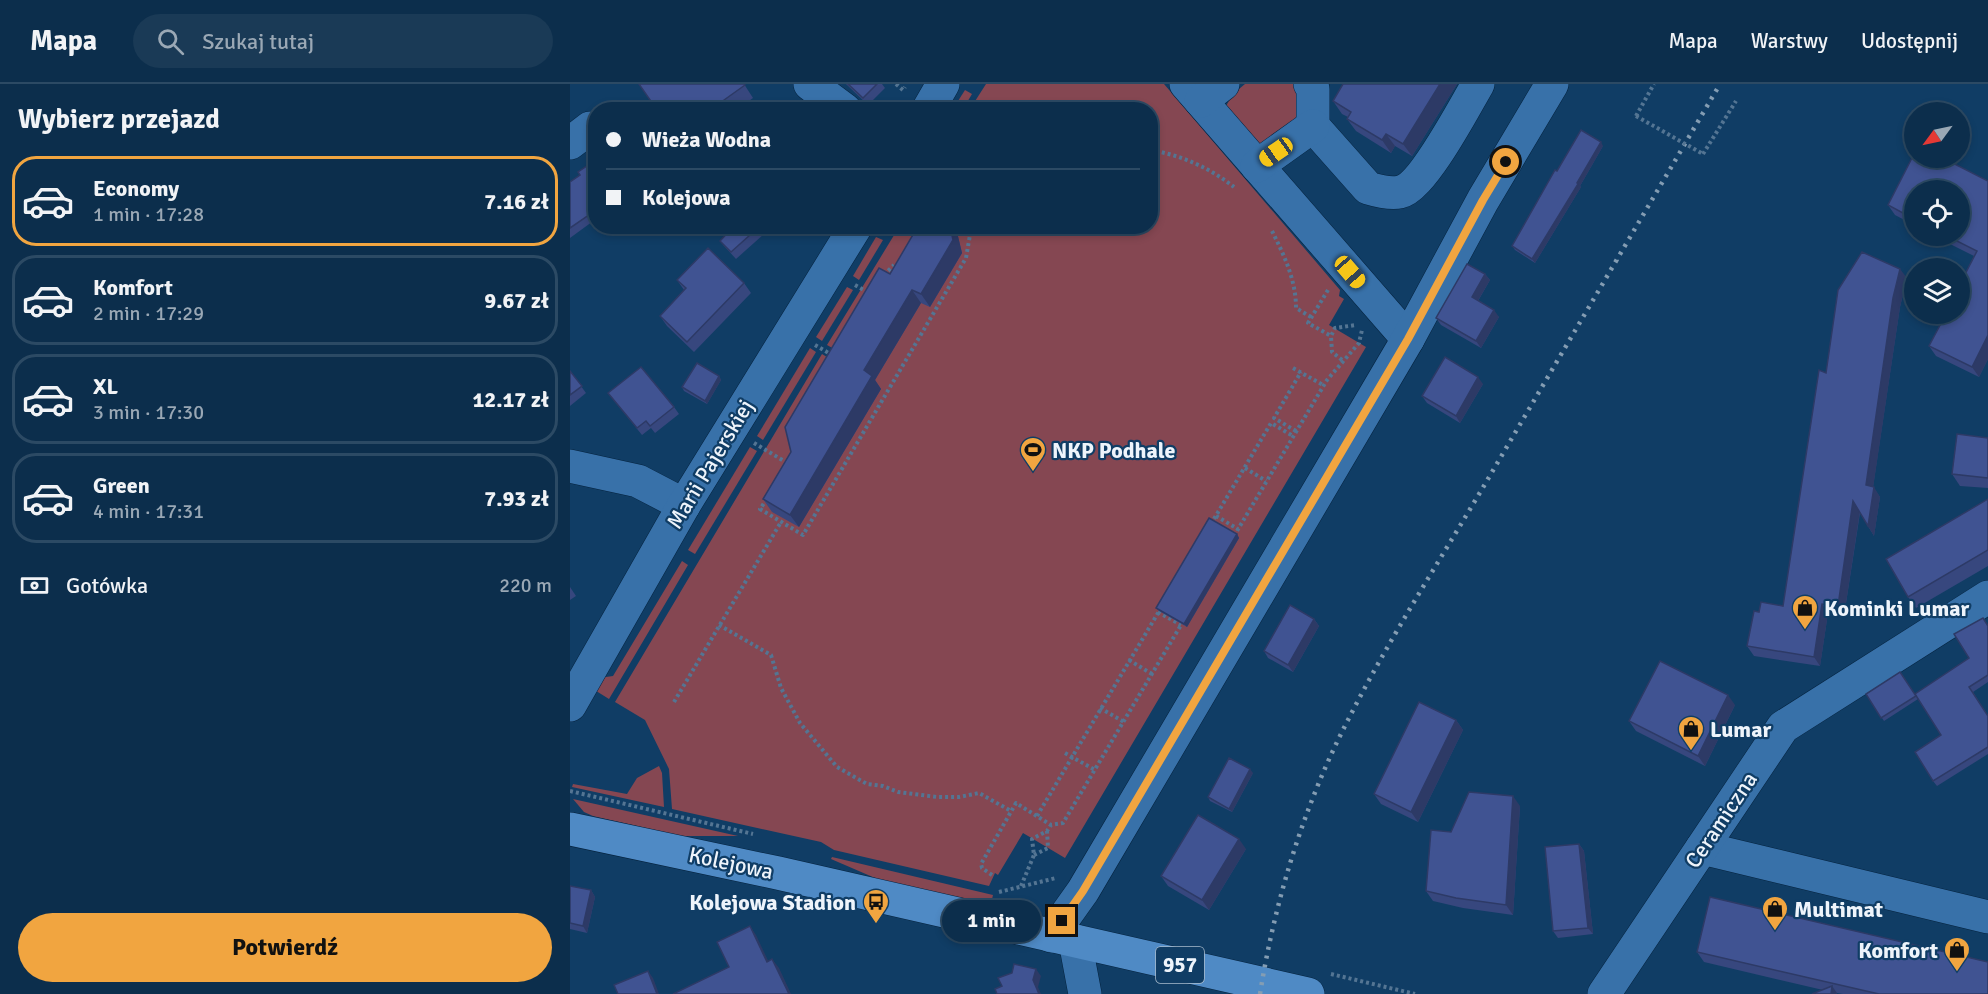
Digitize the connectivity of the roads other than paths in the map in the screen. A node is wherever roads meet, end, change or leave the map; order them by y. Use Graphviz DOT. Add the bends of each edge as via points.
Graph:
graph roads {
  1 [pos="810,84"];
  2 [pos="943,84"];
  3 [pos="1310,84"];
  4 [pos="1478,84"];
  5 [pos="1552,84"];
  6 [pos="1203,90"];
  7 [pos="834,102"];
  8 [pos="933,102"];
  9 [pos="1313,126"];
  10 [pos="1247,178"];
  11 [pos="851,234"];
  12 [pos="1408,339"];
  13 [pos="570,465"];
  14 [pos="684,505"];
  15 [pos="1988,597"];
  16 [pos="570,705"];
  17 [pos="570,829"];
  18 [pos="1702,848"];
  19 [pos="1988,917"];
  20 [pos="1063,938"];
  21 [pos="1084,994"];
  22 [pos="1308,994"];
  23 [pos="1604,994"];
  1 -- 7 [label="street"];
  2 -- 8 [label="street"];
  3 -- 9 [label="street"];
  4 -- 9 [label="street" via="1414,185 1401,192 1368,188"];
  5 -- 12 [label="street" via="1483,200"];
  6 -- 10 [label="street"];
  9 -- 10 [label="street"];
  10 -- 12 [label="street"];
  11 -- 14 [label="street, Marii Pajerskiej"];
  12 -- 20 [label="street" via="1083,891"];
  13 -- 14 [label="street" via="638,481"];
  14 -- 16 [label="street, Marii Pajerskiej"];
  15 -- 18 [label="street, Ceramiczna" via="1783,728"];
  17 -- 20 [label="main road, Kolejowa / 957"];
  18 -- 19 [label="street"];
  18 -- 23 [label="street, Ceramiczna"];
  20 -- 21 [label="street"];
  20 -- 22 [label="main road, 957"];
}
